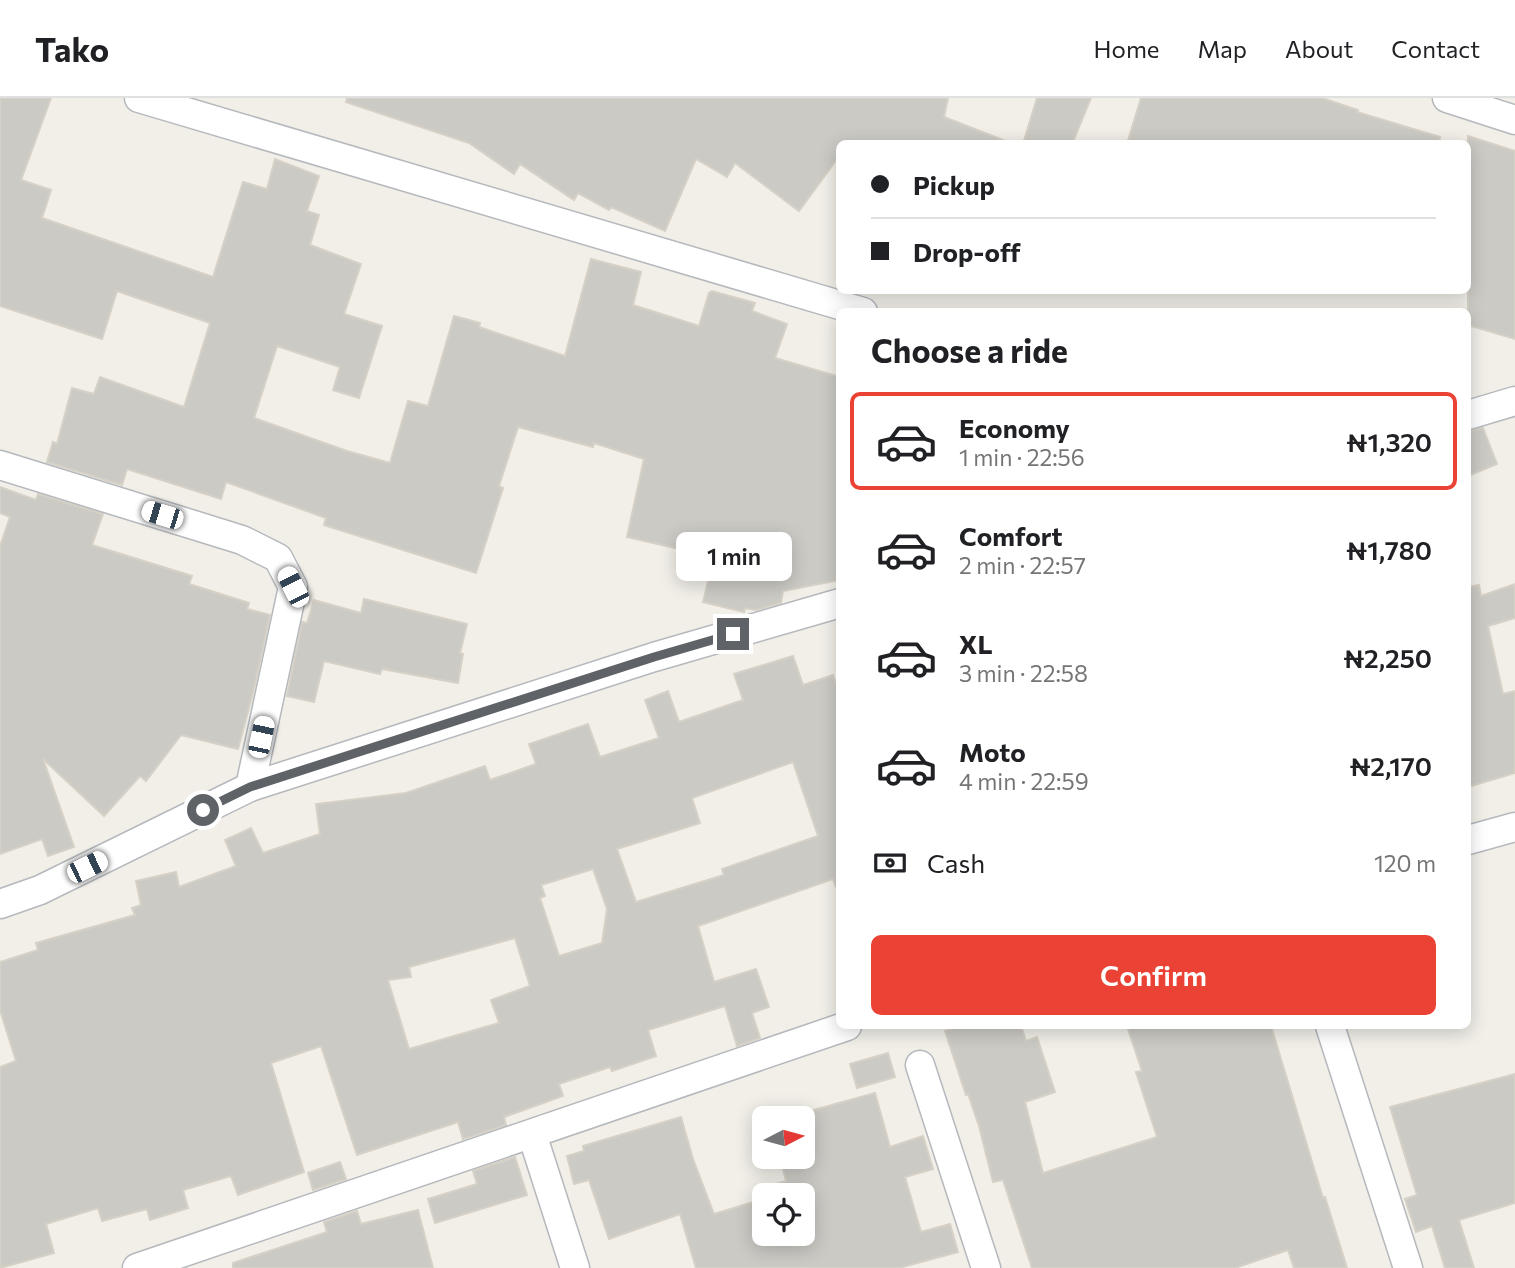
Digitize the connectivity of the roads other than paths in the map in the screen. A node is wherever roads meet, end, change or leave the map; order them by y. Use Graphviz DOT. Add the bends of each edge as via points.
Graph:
graph roads {
  1 [pos="139,98"];
  2 [pos="1447,98"];
  3 [pos="1515,120"];
  4 [pos="849,308"];
  5 [pos="1515,401"];
  6 [pos="1471,414"];
  7 [pos="0,465"];
  8 [pos="836,604"];
  9 [pos="250,787"];
  10 [pos="1515,827"];
  11 [pos="1471,839"];
  12 [pos="0,904"];
  13 [pos="838,1029"];
  14 [pos="1331,1029"];
  15 [pos="920,1065"];
  16 [pos="532,1134"];
  17 [pos="148,1266"];
  18 [pos="575,1268"];
  19 [pos="986,1268"];
  20 [pos="1408,1268"];
  1 -- 4 [label="street"];
  2 -- 3 [label="street"];
  5 -- 6 [label="street"];
  7 -- 9 [label="street" via="242,540 278,558 293,587"];
  8 -- 9 [label="street" via="654,657"];
  9 -- 12 [label="street" via="40,890"];
  10 -- 11 [label="street"];
  13 -- 16 [label="street"];
  14 -- 20 [label="street"];
  15 -- 19 [label="street"];
  16 -- 17 [label="street"];
  16 -- 18 [label="street"];
}
